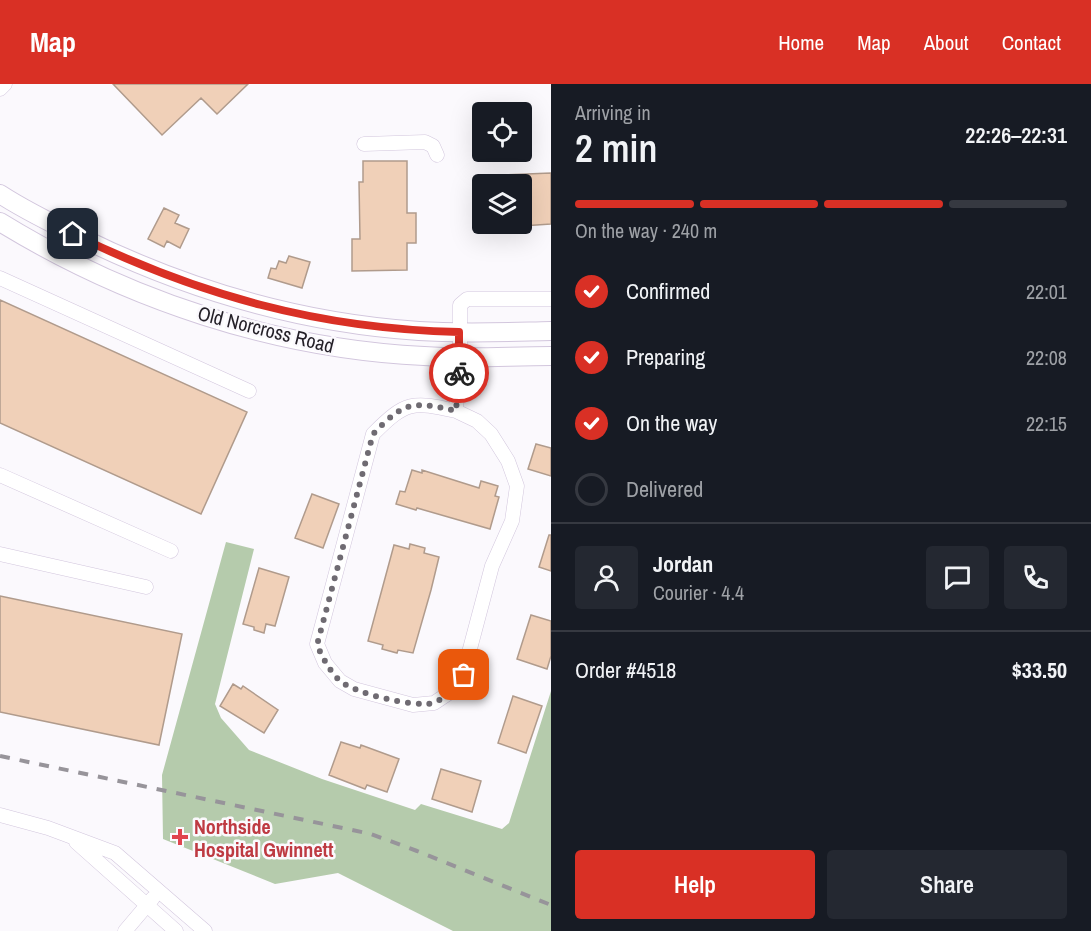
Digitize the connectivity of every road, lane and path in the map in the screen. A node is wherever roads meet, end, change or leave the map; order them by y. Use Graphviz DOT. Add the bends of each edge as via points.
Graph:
graph roads {
  1 [pos="5,84"];
  2 [pos="0,89"];
  3 [pos="364,144"];
  4 [pos="437,155"];
  5 [pos="0,194"];
  6 [pos="0,222"];
  7 [pos="0,278"];
  8 [pos="551,298"];
  9 [pos="459,332"];
  10 [pos="551,332"];
  11 [pos="551,356"];
  12 [pos="460,357"];
  13 [pos="249,391"];
  14 [pos="456,411"];
  15 [pos="0,475"];
  16 [pos="171,551"];
  17 [pos="0,554"];
  18 [pos="146,587"];
  19 [pos="0,815"];
  20 [pos="70,836"];
  21 [pos="160,891"];
  22 [pos="147,905"];
  23 [pos="125,931"];
  24 [pos="176,931"];
  25 [pos="206,931"];
  1 -- 2 [label="street"];
  3 -- 4 [label="street" via="424,142 433,146"];
  5 -- 9 [label="main road, Old Norcross Road" via="107,250 236,300 358,325"];
  6 -- 12 [label="main road, Old Norcross Road" via="112,280 206,316 302,341 367,351"];
  7 -- 13 [label="street"];
  8 -- 9 [label="street" via="467,299 460,305"];
  9 -- 10 [label="main road, Old Norcross Road"];
  9 -- 12 [label="street"];
  11 -- 12 [label="main road, Old Norcross Road"];
  12 -- 14 [label="street"];
  14 -- 14 [label="street" via="477,421 491,434 508,461 517,486 512,521 492,566 464,675 434,703 413,705 354,689 340,681 317,645 373,434 393,414 409,406 426,404"];
  15 -- 16 [label="street"];
  17 -- 18 [label="street"];
  19 -- 20 [label="street"];
  20 -- 21 [label="street" via="114,853"];
  20 -- 22 [label="street"];
  21 -- 22 [label="street"];
  21 -- 25 [label="street"];
  22 -- 23 [label="street"];
  22 -- 24 [label="street"];
}
